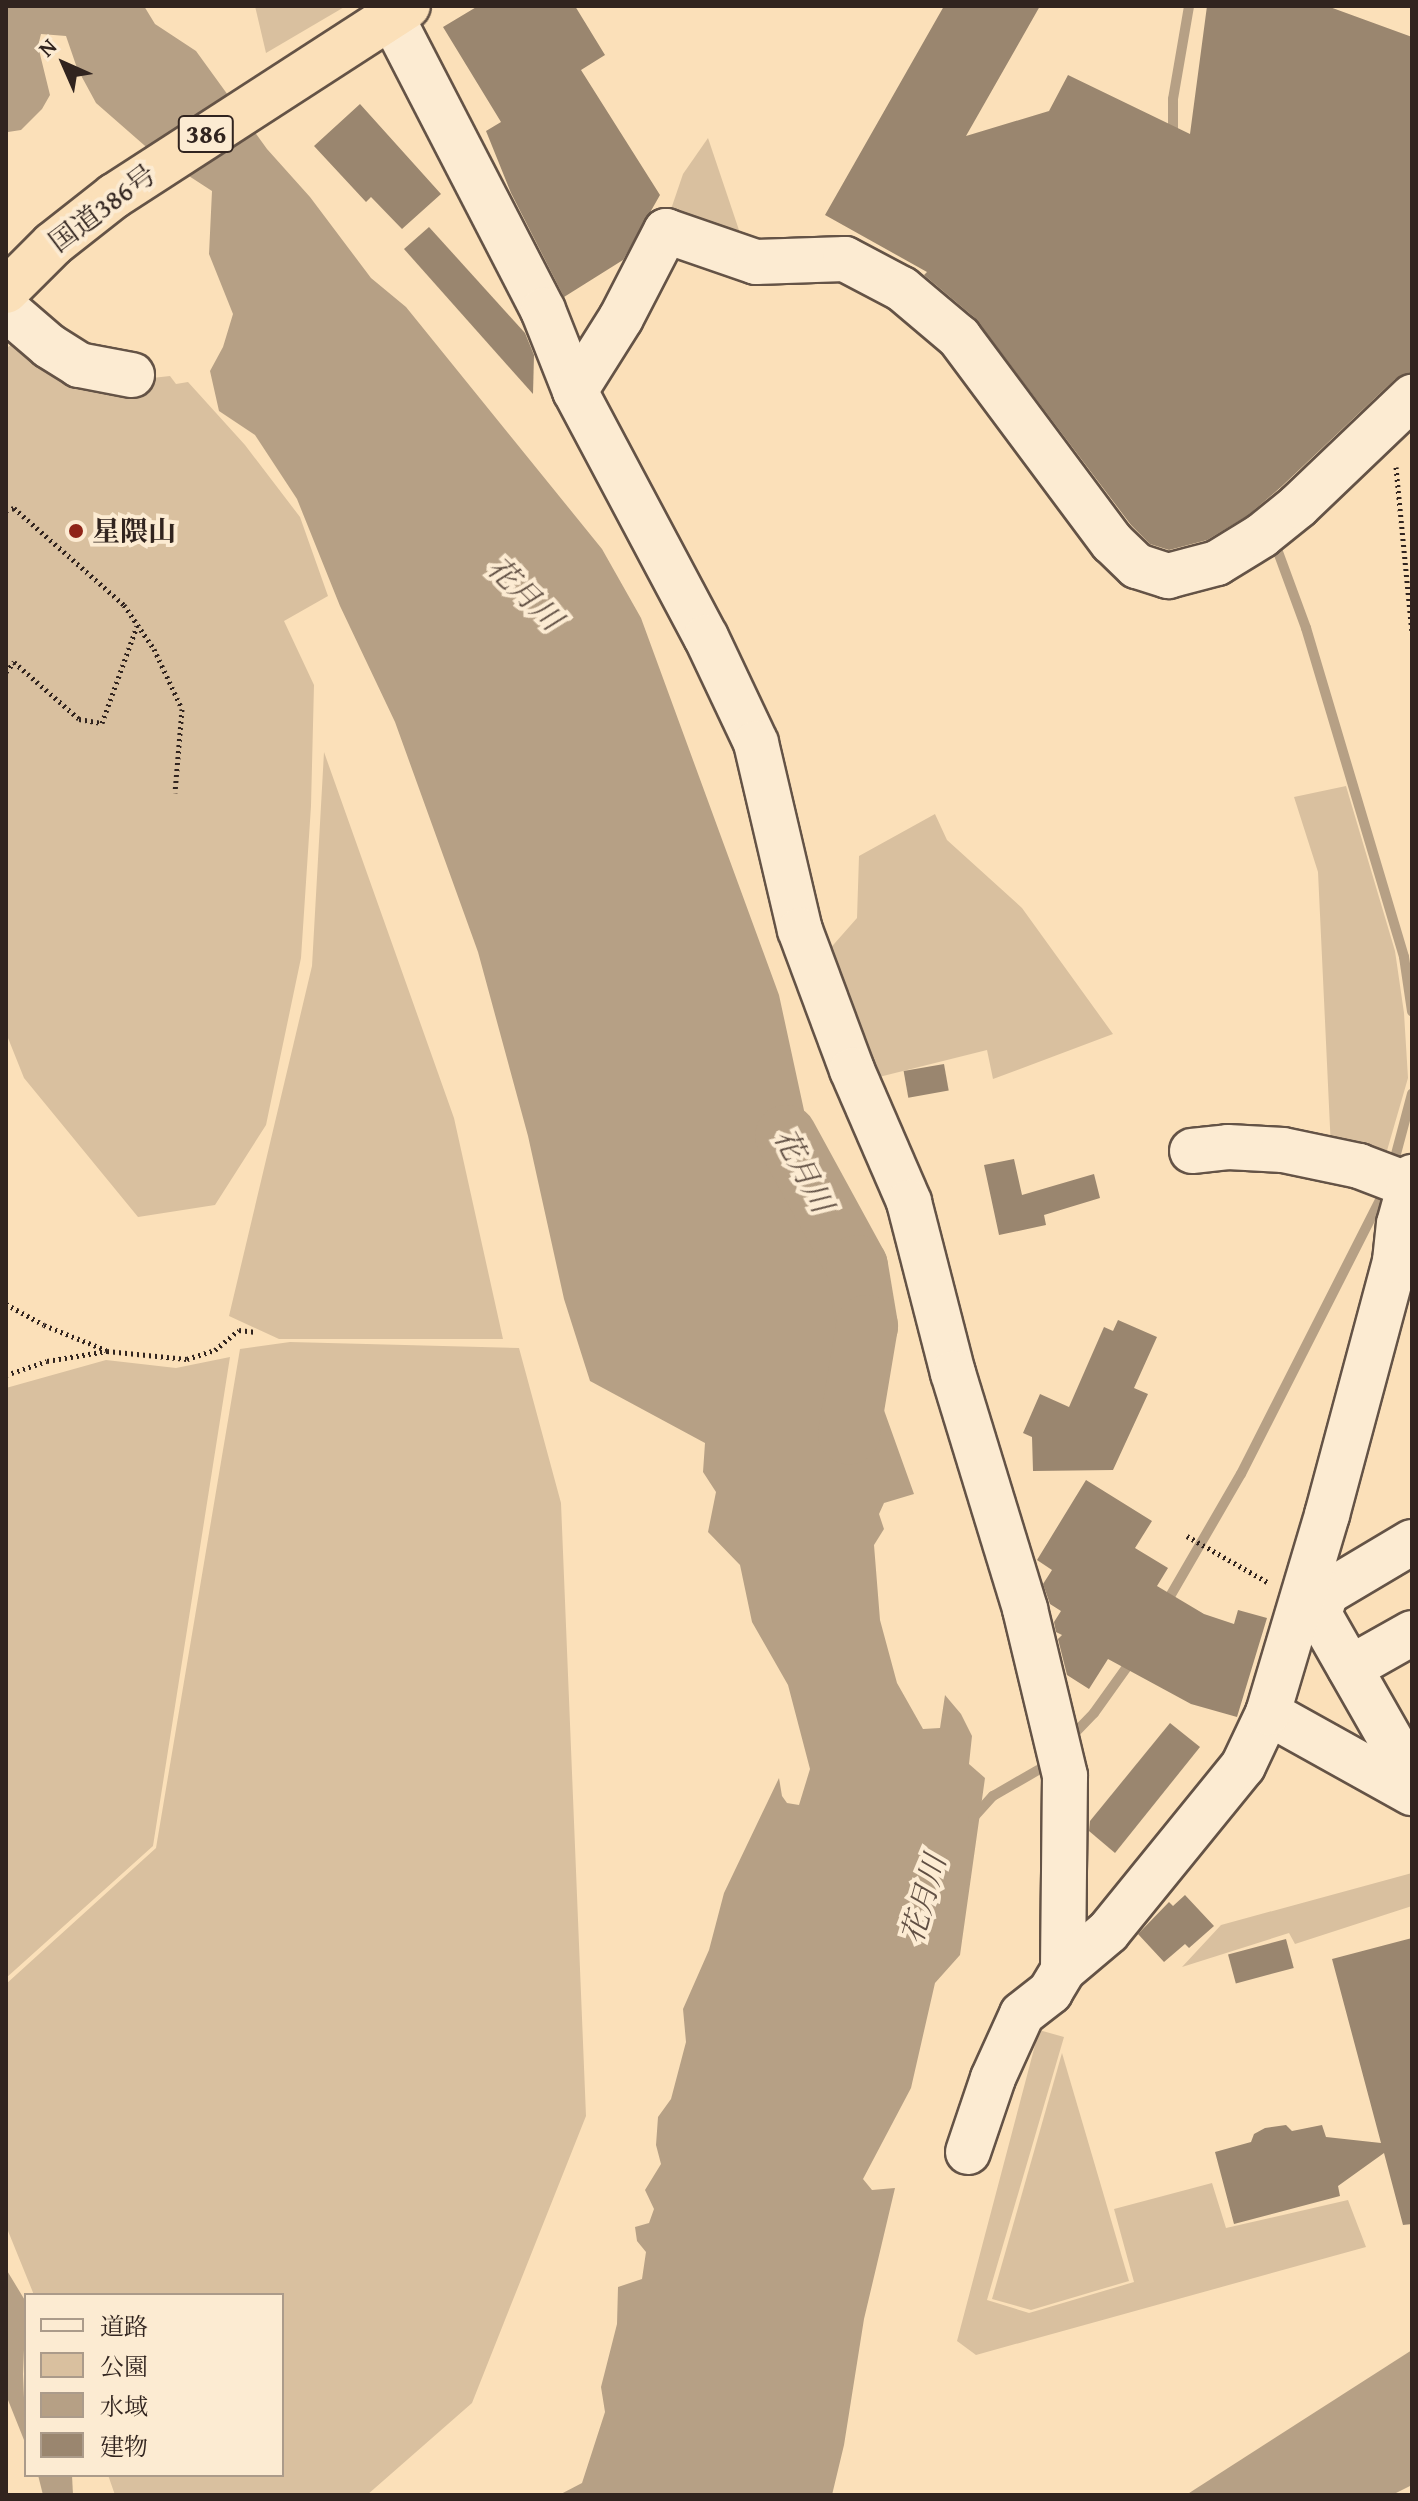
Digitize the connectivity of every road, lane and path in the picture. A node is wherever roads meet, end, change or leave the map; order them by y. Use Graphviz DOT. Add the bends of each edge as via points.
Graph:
graph roads {
  1 [pos="388,15"];
  2 [pos="6,291"];
  3 [pos="6,309"];
  4 [pos="132,375"];
  5 [pos="575,391"];
  6 [pos="1401,407"];
  7 [pos="6,510"];
  8 [pos="138,625"];
  9 [pos="1412,633"];
  10 [pos="6,672"];
  11 [pos="175,793"];
  12 [pos="1192,1151"];
  13 [pos="1401,1179"];
  14 [pos="6,1304"];
  15 [pos="256,1332"];
  16 [pos="107,1351"];
  17 [pos="6,1375"];
  18 [pos="1187,1536"];
  19 [pos="1412,1542"];
  20 [pos="1301,1601"];
  21 [pos="1412,1633"];
  22 [pos="1350,1668"];
  23 [pos="1268,1713"];
  24 [pos="1400,1729"];
  25 [pos="1412,1777"];
  26 [pos="1412,1793"];
  27 [pos="1063,1970"];
  28 [pos="968,2152"];
  1 -- 2 [label="highway, 国道386号 / 386" via="178,152 53,244"];
  1 -- 5 [label="street" via="543,310"];
  3 -- 4 [label="street" via="79,365"];
  5 -- 6 [label="street" via="666,231 756,262 845,259 902,289 959,337 1012,403 1074,495 1137,566 1168,576 1217,563 1267,531"];
  5 -- 27 [label="street" via="706,637 756,743 800,930 909,1202 953,1373 1025,1609 1065,1776"];
  6 -- 9 [label="path"];
  7 -- 8 [label="path" via="14,508 124,605"];
  8 -- 10 [label="path" via="102,723 79,719 14,662"];
  8 -- 11 [label="path" via="182,709"];
  12 -- 13 [label="street" via="1283,1150"];
  13 -- 20 [label="street" via="1395,1261"];
  14 -- 16 [label="path"];
  15 -- 16 [label="path" via="239,1330 215,1350 187,1359"];
  16 -- 17 [label="path" via="47,1361"];
  18 -- 20 [label="path"];
  19 -- 22 [label="street" via="1326,1593 1319,1614"];
  20 -- 23 [label="street"];
  21 -- 22 [label="street"];
  22 -- 24 [label="street"];
  23 -- 26 [label="street"];
  23 -- 27 [label="street" via="1243,1766 1108,1932"];
  24 -- 25 [label="street"];
  27 -- 28 [label="street" via="1050,1992 1022,2014"];
}
